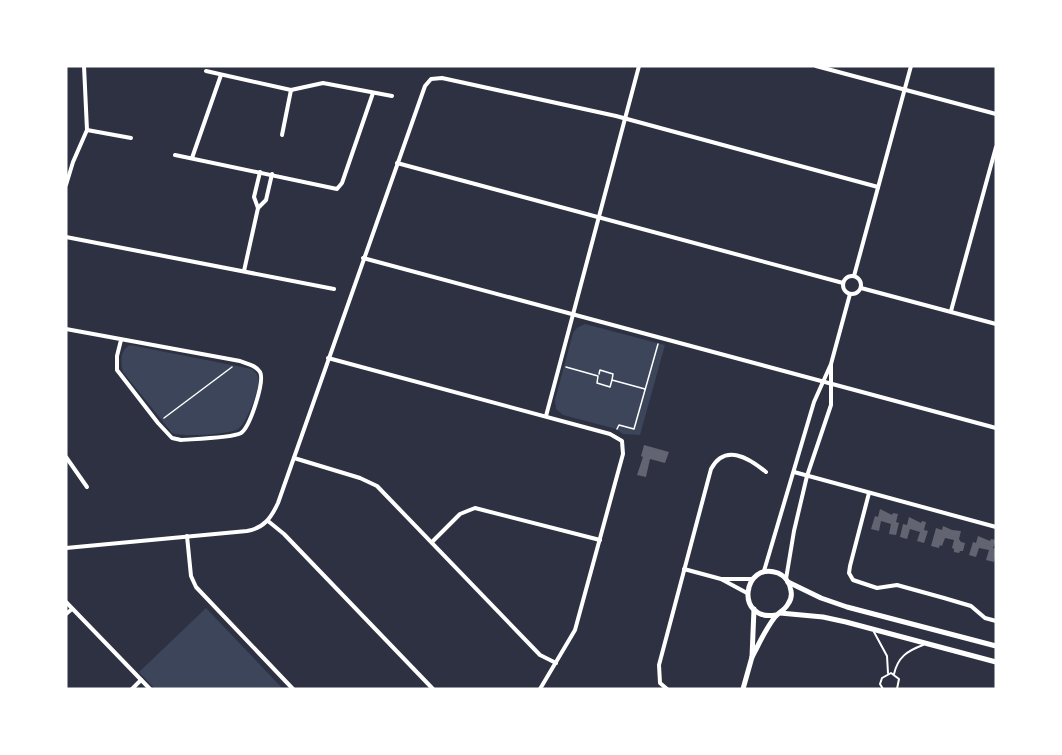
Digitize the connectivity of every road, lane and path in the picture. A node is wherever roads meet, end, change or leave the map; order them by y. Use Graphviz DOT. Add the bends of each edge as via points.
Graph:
graph roads {
  1 [pos="84,66"];
  2 [pos="639,66"];
  3 [pos="816,66"];
  4 [pos="911,66"];
  5 [pos="207,71"];
  6 [pos="221,75"];
  7 [pos="904,89"];
  8 [pos="291,90"];
  9 [pos="373,93"];
  10 [pos="392,96"];
  11 [pos="996,114"];
  12 [pos="625,119"];
  13 [pos="87,130"];
  14 [pos="282,135"];
  15 [pos="131,138"];
  16 [pos="996,147"];
  17 [pos="175,155"];
  18 [pos="192,158"];
  19 [pos="398,163"];
  20 [pos="260,172"];
  21 [pos="272,174"];
  22 [pos="66,185"];
  23 [pos="878,187"];
  24 [pos="258,208"];
  25 [pos="599,217"];
  26 [pos="66,237"];
  27 [pos="363,258"];
  28 [pos="244,271"];
  29 [pos="854,276"];
  30 [pos="843,283"];
  31 [pos="861,288"];
  32 [pos="334,289"];
  33 [pos="850,294"];
  34 [pos="951,311"];
  35 [pos="573,315"];
  36 [pos="996,324"];
  37 [pos="66,329"];
  38 [pos="659,338"];
  39 [pos="121,340"];
  40 [pos="328,358"];
  41 [pos="240,362"];
  42 [pos="831,364"];
  43 [pos="559,365"];
  44 [pos="598,376"];
  45 [pos="612,380"];
  46 [pos="822,382"];
  47 [pos="831,384"];
  48 [pos="645,389"];
  49 [pos="546,416"];
  50 [pos="158,423"];
  51 [pos="996,428"];
  52 [pos="616,436"];
  53 [pos="66,457"];
  54 [pos="294,458"];
  55 [pos="766,472"];
  56 [pos="794,472"];
  57 [pos="807,476"];
  58 [pos="87,487"];
  59 [pos="869,493"];
  60 [pos="268,521"];
  61 [pos="996,527"];
  62 [pos="187,536"];
  63 [pos="600,540"];
  64 [pos="432,542"];
  65 [pos="66,548"];
  66 [pos="684,569"];
  67 [pos="764,572"];
  68 [pos="721,579"];
  69 [pos="753,579"];
  70 [pos="787,580"];
  71 [pos="747,593"];
  72 [pos="66,602"];
  73 [pos="72,609"];
  74 [pos="754,609"];
  75 [pos="66,614"];
  76 [pos="778,614"];
  77 [pos="996,621"];
  78 [pos="873,629"];
  79 [pos="926,644"];
  80 [pos="996,646"];
  81 [pos="752,657"];
  82 [pos="996,662"];
  83 [pos="556,663"];
  84 [pos="888,673"];
  85 [pos="894,674"];
  86 [pos="141,680"];
  87 [pos="874,686"];
  88 [pos="882,688"];
  89 [pos="132,689"];
  90 [pos="150,689"];
  91 [pos="293,689"];
  92 [pos="434,689"];
  93 [pos="540,689"];
  94 [pos="667,689"];
  95 [pos="743,689"];
  96 [pos="897,689"];
  1 -- 13 [label="street"];
  2 -- 12 [label="street"];
  3 -- 7 [label="street"];
  4 -- 7 [label="street"];
  5 -- 6 [label="street"];
  6 -- 8 [label="street"];
  6 -- 18 [label="street"];
  7 -- 11 [label="street"];
  7 -- 23 [label="street"];
  8 -- 9 [label="street" via="323,83"];
  8 -- 14 [label="street"];
  9 -- 10 [label="street"];
  9 -- 21 [label="street" via="339,187"];
  12 -- 19 [label="street" via="435,78 425,86"];
  12 -- 23 [label="street"];
  12 -- 25 [label="street"];
  13 -- 15 [label="street"];
  13 -- 22 [label="street"];
  16 -- 34 [label="street"];
  17 -- 18 [label="street"];
  18 -- 20 [label="street"];
  19 -- 25 [label="street"];
  19 -- 27 [label="street"];
  20 -- 21 [label="street"];
  20 -- 24 [label="street" via="254,197"];
  21 -- 24 [label="street" via="266,200"];
  23 -- 29 [label="street"];
  24 -- 28 [label="street"];
  25 -- 30 [label="street"];
  25 -- 35 [label="street"];
  26 -- 28 [label="street"];
  27 -- 35 [label="street"];
  27 -- 40 [label="street"];
  28 -- 32 [label="street"];
  29 -- 30 [label="street"];
  29 -- 31 [label="street" via="859,278"];
  30 -- 33 [label="street"];
  31 -- 33 [label="street"];
  31 -- 34 [label="street"];
  33 -- 42 [label="street"];
  34 -- 36 [label="street"];
  35 -- 38 [label="street"];
  35 -- 43 [label="street"];
  37 -- 39 [label="street"];
  38 -- 46 [label="street"];
  38 -- 48 [label="path"];
  39 -- 41 [label="street"];
  39 -- 50 [label="street" via="117,370"];
  40 -- 49 [label="street"];
  40 -- 54 [label="street"];
  41 -- 50 [label="path"];
  41 -- 50 [label="street" via="259,370 262,383 243,432 177,440"];
  42 -- 46 [label="street"];
  42 -- 47 [label="street"];
  43 -- 44 [label="path"];
  43 -- 49 [label="street"];
  44 -- 45 [label="path" via="600,370 613,374"];
  44 -- 45 [label="path" via="597,383 610,387"];
  45 -- 48 [label="path"];
  46 -- 47 [label="street"];
  46 -- 56 [label="street"];
  47 -- 51 [label="street"];
  47 -- 57 [label="street" via="831,405"];
  48 -- 52 [label="path" via="634,429 619,425"];
  49 -- 52 [label="street"];
  52 -- 63 [label="street" via="622,441 623,454"];
  53 -- 58 [label="street"];
  54 -- 60 [label="street"];
  54 -- 64 [label="street" via="372,483"];
  55 -- 66 [label="street" via="753,461 739,457 728,455 717,460 708,477"];
  56 -- 57 [label="street"];
  56 -- 67 [label="street"];
  57 -- 59 [label="street"];
  57 -- 70 [label="street"];
  59 -- 61 [label="street"];
  59 -- 77 [label="street" via="850,566 853,580 936,595 971,606 985,618"];
  60 -- 62 [label="street" via="253,530"];
  60 -- 92 [label="street"];
  62 -- 65 [label="street"];
  62 -- 91 [label="street" via="191,576 196,587"];
  63 -- 64 [label="street" via="475,508 460,514"];
  63 -- 83 [label="street" via="575,630"];
  64 -- 83 [label="street" via="540,654"];
  66 -- 68 [label="street"];
  66 -- 94 [label="street" via="659,669 660,683"];
  67 -- 69 [label="street"];
  67 -- 70 [label="street" via="776,572"];
  68 -- 69 [label="street"];
  68 -- 71 [label="street"];
  69 -- 71 [label="street"];
  70 -- 76 [label="street" via="792,596"];
  70 -- 80 [label="street" via="847,607"];
  71 -- 74 [label="street"];
  72 -- 73 [label="street"];
  73 -- 75 [label="street"];
  73 -- 86 [label="street"];
  74 -- 76 [label="street" via="764,615"];
  74 -- 81 [label="street"];
  76 -- 78 [label="street" via="823,617"];
  76 -- 81 [label="street"];
  78 -- 79 [label="street"];
  78 -- 84 [label="lane" via="887,656"];
  79 -- 82 [label="street"];
  79 -- 85 [label="lane" via="902,656"];
  81 -- 95 [label="street"];
  83 -- 93 [label="street"];
  84 -- 85 [label="lane"];
  84 -- 88 [label="lane" via="882,678"];
  85 -- 96 [label="lane" via="899,682"];
  86 -- 89 [label="street"];
  86 -- 90 [label="street"];
  87 -- 88 [label="lane"];
}
